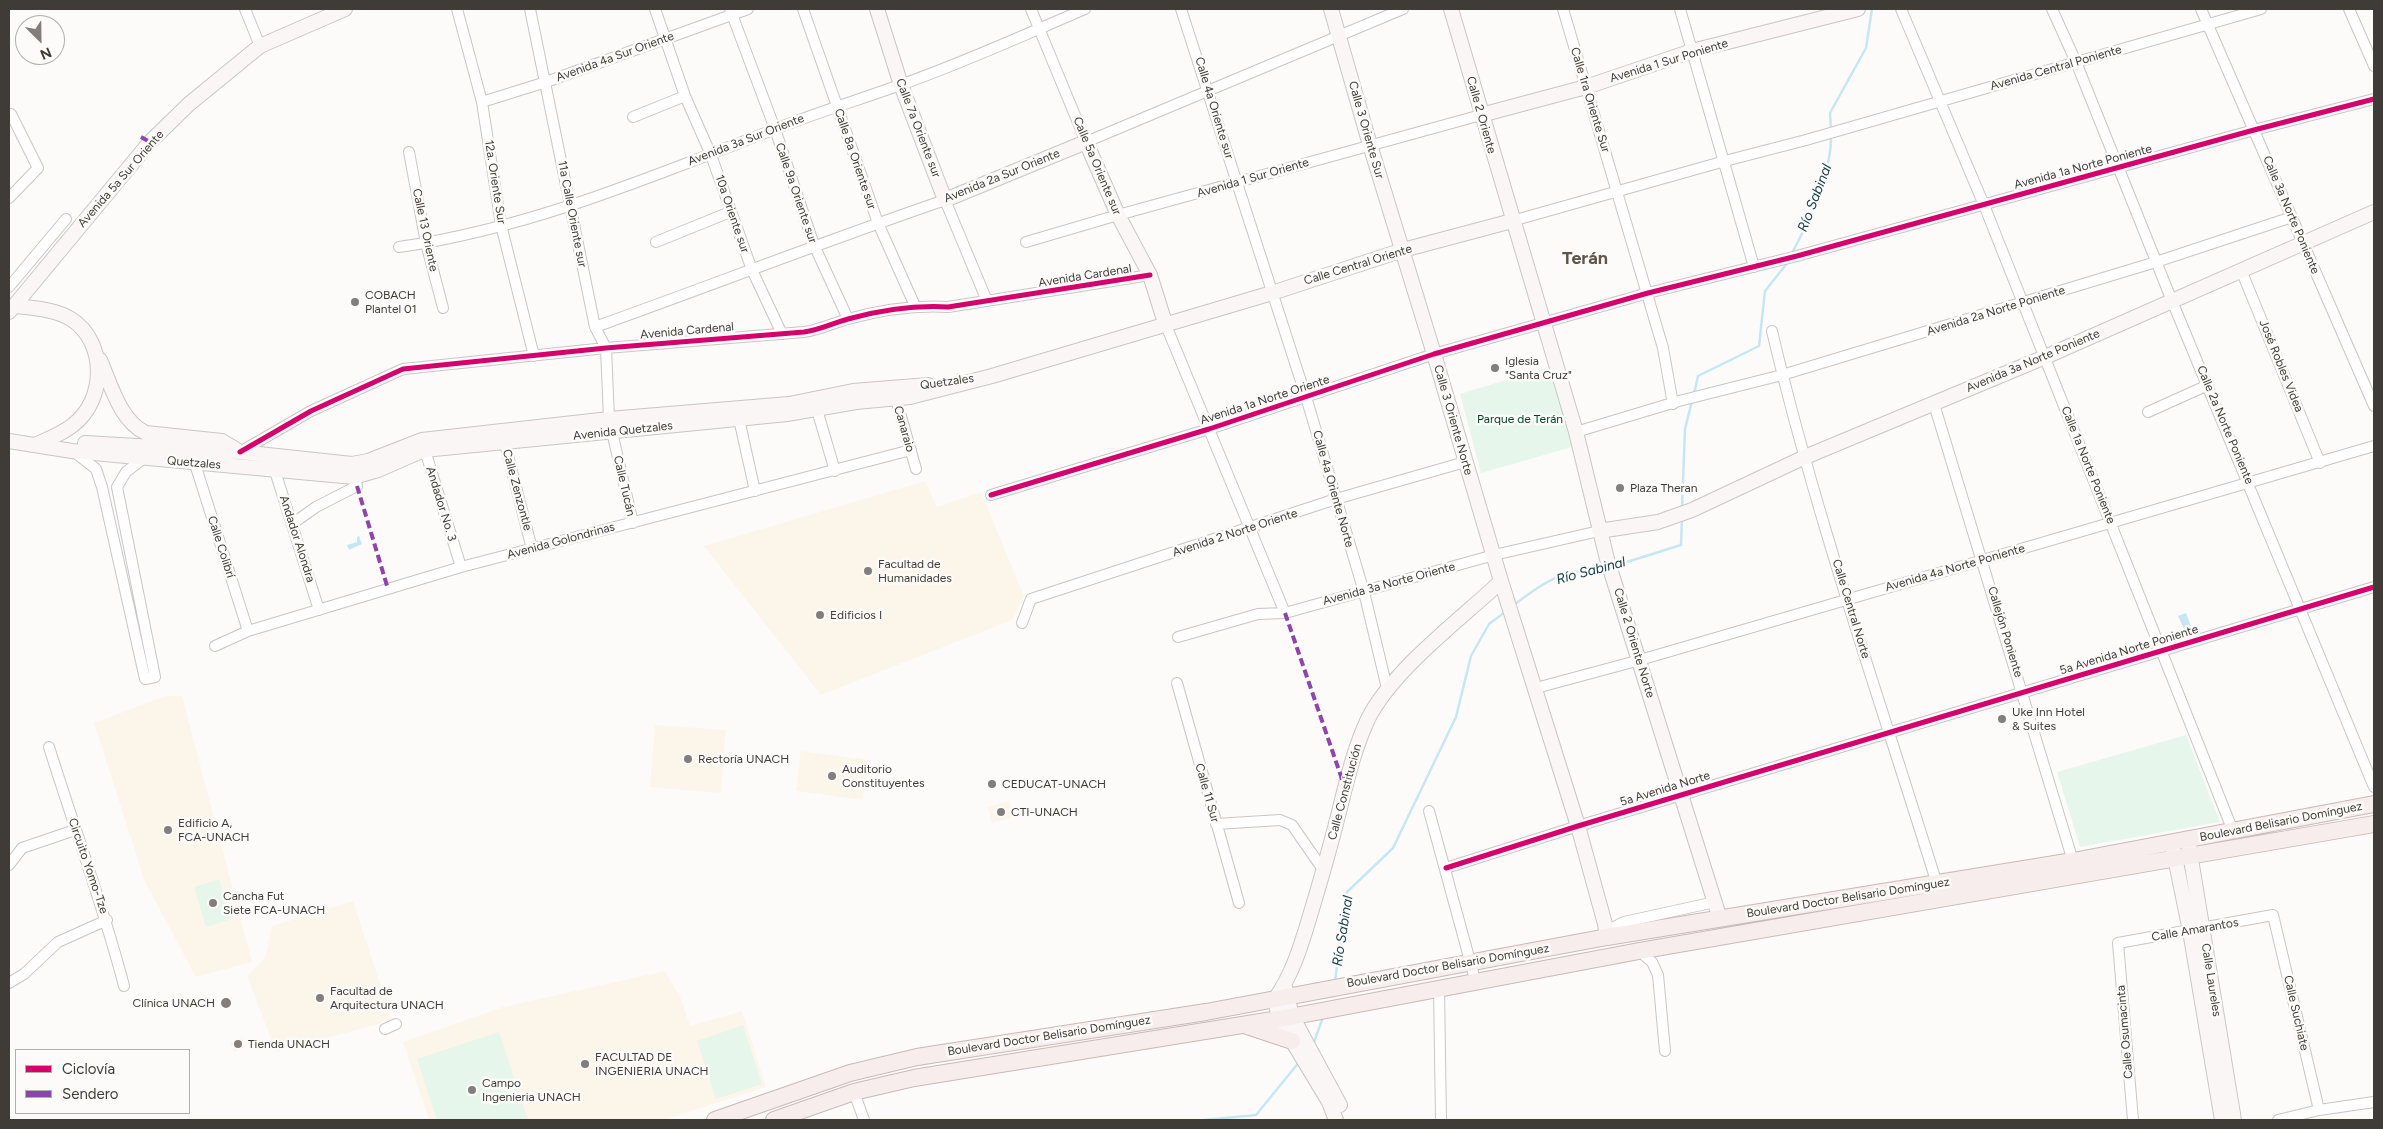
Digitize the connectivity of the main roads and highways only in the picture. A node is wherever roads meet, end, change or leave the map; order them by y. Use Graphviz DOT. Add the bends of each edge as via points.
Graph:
graph roads {
  1 [pos="345,9"];
  2 [pos="877,9"];
  3 [pos="1331,9"];
  4 [pos="1451,9"];
  5 [pos="1857,9"];
  6 [pos="1481,115"];
  7 [pos="1086,142"];
  8 [pos="945,200"];
  9 [pos="2374,212"];
  10 [pos="1512,221"];
  11 [pos="1403,250"];
  12 [pos="11,306"];
  13 [pos="1165,323"];
  14 [pos="96,352"];
  15 [pos="992,376"];
  16 [pos="895,394"];
  17 [pos="815,405"];
  18 [pos="610,426"];
  19 [pos="9,441"];
  20 [pos="40,443"];
  21 [pos="240,452"];
  22 [pos="354,476"];
  23 [pos="1599,531"];
  24 [pos="1500,587"];
  25 [pos="2374,804"];
  26 [pos="2374,824"];
  27 [pos="2181,849"];
  28 [pos="1720,919"];
  29 [pos="2196,930"];
  30 [pos="1607,937"];
  31 [pos="1639,951"];
  32 [pos="1583,961"];
  33 [pos="1287,993"];
  34 [pos="1292,1016"];
  35 [pos="1243,1024"];
  36 [pos="1297,1042"];
  37 [pos="1312,1063"];
  38 [pos="715,1120"];
  39 [pos="774,1120"];
  40 [pos="1336,1120"];
  41 [pos="1344,1120"];
  42 [pos="2222,1120"];
  43 [pos="2234,1120"];
  1 -- 12 [label="main road, Avenida 5a Sur Oriente" via="260,46 189,104 150,142"];
  2 -- 8 [label="main road, Calle 7a Oriente sur" via="901,85"];
  3 -- 11 [label="main road, Calle 3 Oriente Sur"];
  4 -- 6 [label="main road, Calle 2 Oriente"];
  5 -- 6 [label="main road, Avenida 1 Sur Poniente" via="1692,51 1586,87"];
  6 -- 10 [label="main road, Calle 2 Oriente"];
  7 -- 8 [label="main road, Avenida 2a Sur Oriente"];
  7 -- 13 [label="main road, Calle 5a Oriente sur" via="1150,275"];
  9 -- 23 [label="main road, Avenida 3a Norte Poniente" via="2044,357 1805,457 1692,510 1658,522"];
  10 -- 11 [label="main road, Calle Central Oriente"];
  10 -- 23 [label="main road, Calle 2 Oriente Norte" via="1576,432"];
  11 -- 13 [label="main road, Calle Central Oriente" via="1272,293"];
  11 -- 24 [label="main road, Calle 3 Oriente Norte" via="1494,555"];
  12 -- 14 [label="main road" via="44,310 70,318 92,341"];
  13 -- 15 [label="main road, Calle Central Oriente"];
  14 -- 20 [label="main road" via="97,385 89,407 73,425"];
  14 -- 21 [label="main road" via="126,418 135,428 146,433 222,441"];
  15 -- 16 [label="main road, Quetzales"];
  16 -- 17 [label="main road, Avenida Quetzales" via="853,391"];
  17 -- 18 [label="main road, Avenida Quetzales"];
  17 -- 18 [label="main road, Avenida Quetzales" via="739,419"];
  18 -- 22 [label="main road, Avenida Quetzales" via="423,445 368,461"];
  19 -- 20 [label="main road"];
  20 -- 21 [label="main road, Quetzales"];
  20 -- 22 [label="main road, Quetzales" via="72,451 195,464"];
  21 -- 22 [label="main road, Quetzales"];
  23 -- 28 [label="main road, Calle 2 Oriente Norte"];
  24 -- 30 [label="main road, Calle 3 Oriente Norte" via="1536,688 1578,826"];
  24 -- 33 [label="main road, Calle Constitución" via="1398,676 1369,717 1356,748 1324,871"];
  25 -- 27 [label="main road, Boulevard Belisario Domínguez" via="2233,831"];
  26 -- 27 [label="main road, Boulevard Belisario Domínguez"];
  27 -- 28 [label="main road, Boulevard Doctor Belisario Domínguez" via="2073,861"];
  27 -- 29 [label="main road, Calle Laureles"];
  27 -- 31 [label="main road, Boulevard Doctor Belisario Domínguez"];
  28 -- 30 [label="main road, Boulevard Doctor Belisario Domínguez"];
  29 -- 42 [label="main road, Calle Laureles"];
  29 -- 43 [label="main road, Calle Laureles"];
  30 -- 31 [label="main road"];
  30 -- 32 [label="main road"];
  30 -- 33 [label="main road, Boulevard Doctor Belisario Domínguez" via="1343,986"];
  31 -- 32 [label="main road, Boulevard Doctor Belisario Domínguez"];
  32 -- 34 [label="main road, Boulevard Doctor Belisario Domínguez"];
  33 -- 34 [label="main road"];
  33 -- 38 [label="main road, Boulevard Doctor Belisario Domínguez" via="1206,1012 917,1057 850,1073"];
  34 -- 35 [label="main road, Boulevard Doctor Belisario Domínguez"];
  34 -- 36 [label="main road"];
  35 -- 36 [label="main road"];
  35 -- 39 [label="main road, Boulevard Doctor Belisario Domínguez" via="946,1072 854,1092"];
  36 -- 37 [label="main road"];
  37 -- 40 [label="main road"];
  37 -- 41 [label="main road" via="1339,1102"];
}
